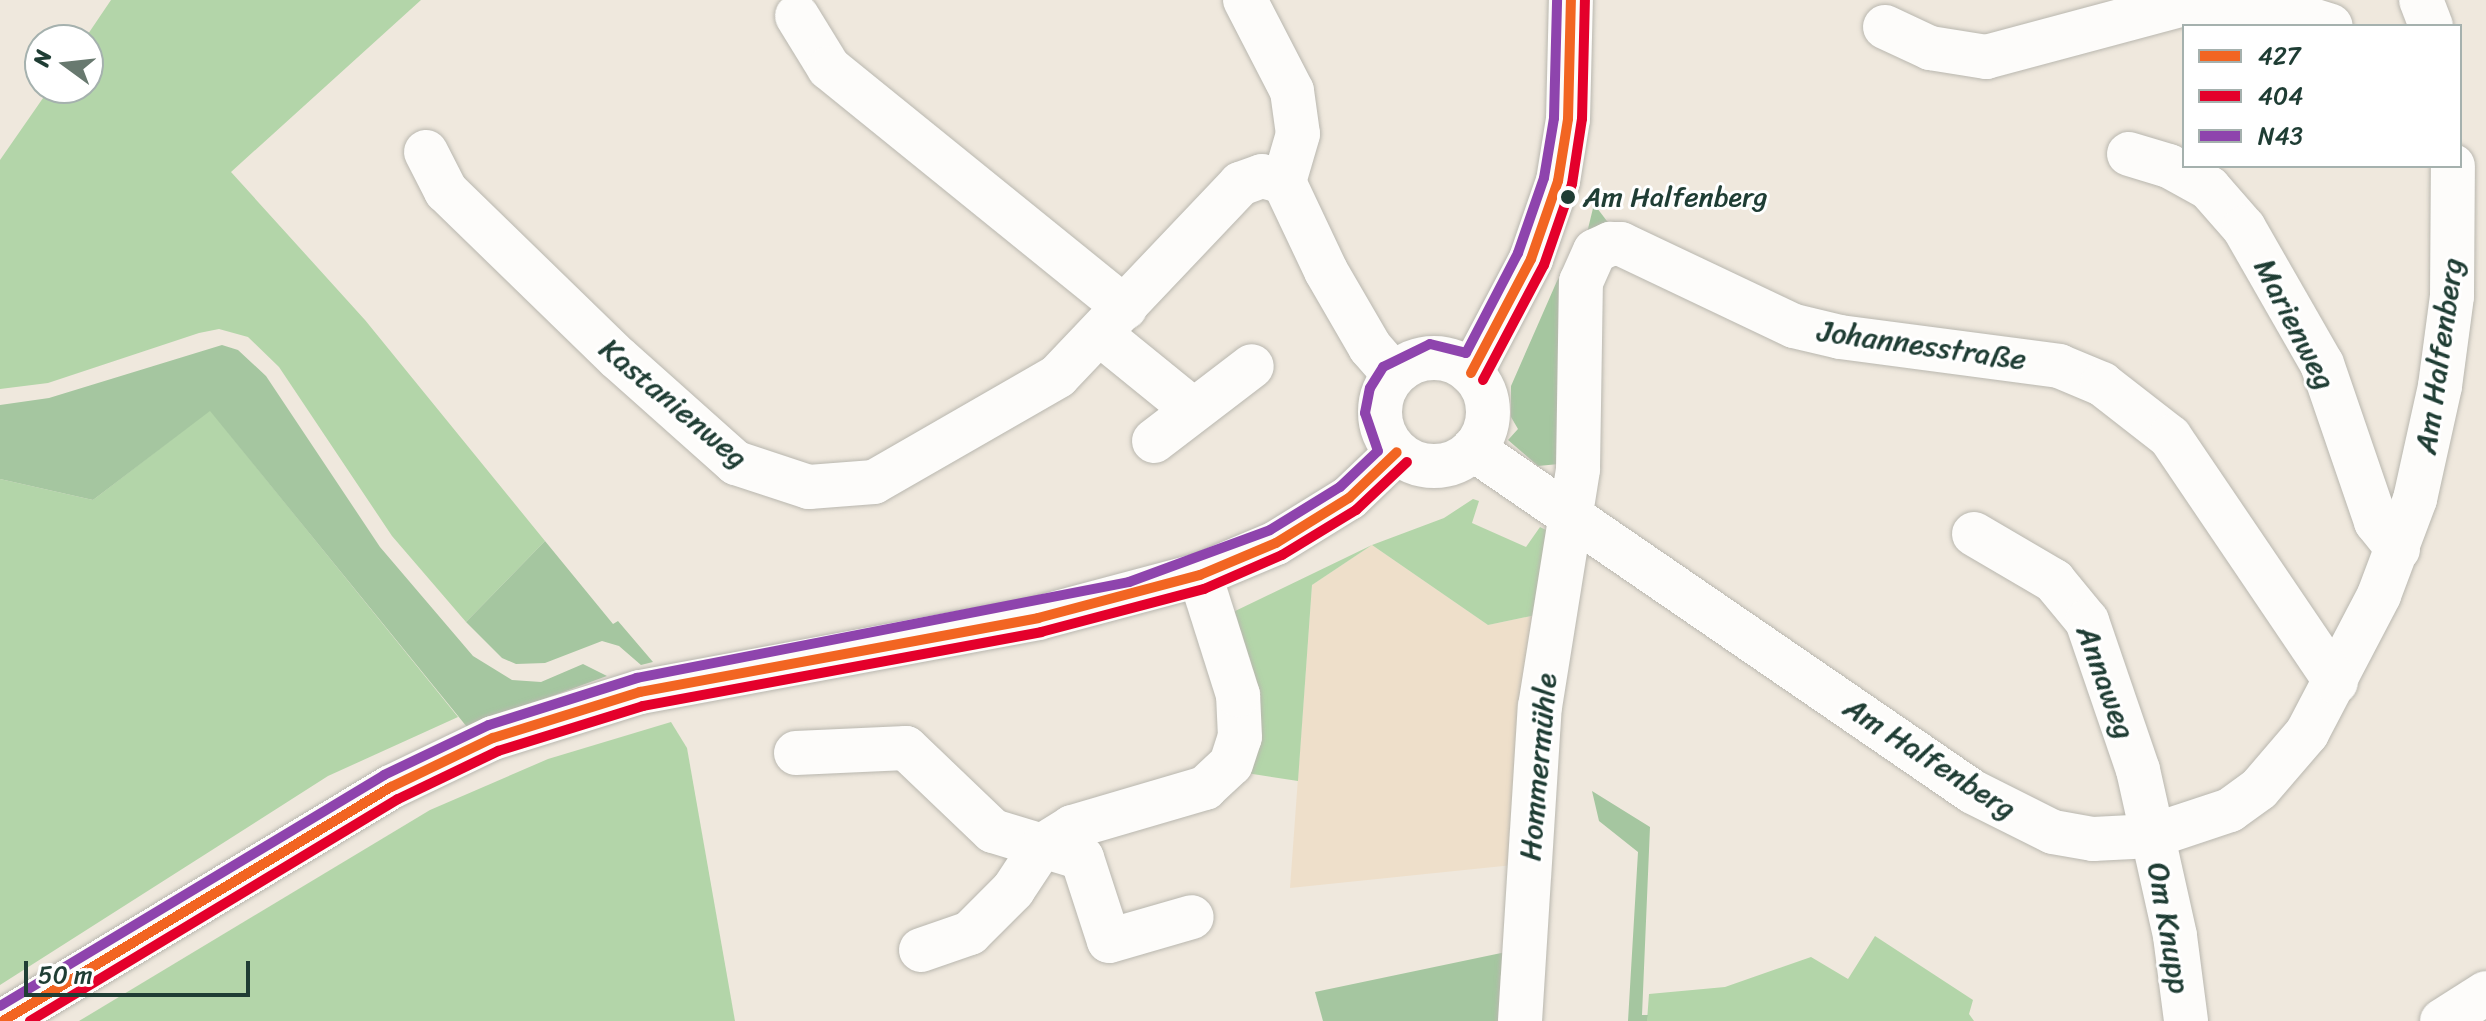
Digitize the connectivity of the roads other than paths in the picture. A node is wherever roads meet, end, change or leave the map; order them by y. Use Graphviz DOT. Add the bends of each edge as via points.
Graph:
graph roads {
  1 [pos="1245,0"];
  2 [pos="1571,0"];
  3 [pos="2421,0"];
  4 [pos="797,16"];
  5 [pos="2325,24"];
  6 [pos="2430,24"];
  7 [pos="1885,27"];
  8 [pos="426,152"];
  9 [pos="2129,154"];
  10 [pos="2453,168"];
  11 [pos="1284,182"];
  12 [pos="1113,321"];
  13 [pos="1252,366"];
  14 [pos="1471,373"];
  15 [pos="1394,375"];
  16 [pos="1191,408"];
  17 [pos="1154,441"];
  18 [pos="1473,449"];
  19 [pos="1397,452"];
  20 [pos="1571,514"];
  21 [pos="1974,534"];
  22 [pos="2398,549"];
  23 [pos="1200,575"];
  24 [pos="2336,682"];
  25 [pos="796,753"];
  26 [pos="2152,836"];
  27 [pos="1042,846"];
  28 [pos="1192,917"];
  29 [pos="921,950"];
  30 [pos="2486,993"];
  31 [pos="3,1021"];
  32 [pos="1520,1021"];
  33 [pos="2186,1021"];
  34 [pos="2442,1021"];
  1 -- 11 [label="street" via="1292,91 1298,134"];
  2 -- 14 [label="street" via="1568,119 1558,181 1531,259"];
  3 -- 6 [label="street"];
  4 -- 12 [label="street" via="829,68"];
  5 -- 7 [label="street" via="2280,10 2213,2 2180,5 1986,57 1930,48"];
  8 -- 12 [label="street, Kastanienweg" via="446,191 618,358 736,463 771,478 809,487 874,482 1058,376"];
  9 -- 22 [label="street, Marienweg" via="2169,166 2209,188 2244,228 2322,364 2376,522"];
  10 -- 22 [label="street, Am Halfenberg" via="2455,234 2446,341 2431,436"];
  11 -- 12 [label="street, Kastanienweg" via="1262,176 1240,184"];
  11 -- 15 [label="street" via="1326,271 1370,347"];
  12 -- 16 [label="street"];
  13 -- 16 [label="street"];
  14 -- 15 [label="street" via="1453,361 1432,358"];
  14 -- 18 [label="street" via="1488,410 1485,432"];
  15 -- 19 [label="street" via="1379,414 1384,435"];
  16 -- 17 [label="street"];
  18 -- 19 [label="street" via="1456,462 1436,467"];
  18 -- 20 [label="street, Am Halfenberg"];
  19 -- 23 [label="street" via="1349,498 1276,543"];
  20 -- 24 [label="street, Johannesstraße" via="1578,469 1581,282 1595,251 1621,244 1794,326 1886,344 2059,366 2102,384 2170,437"];
  20 -- 26 [label="street, Am Halfenberg" via="1937,768 2015,816 2053,832 2093,839"];
  20 -- 32 [label="street, Hommermühle" via="1540,707"];
  21 -- 26 [label="street, Annaweg" via="2054,581 2087,621 2138,770"];
  22 -- 24 [label="street, Am Halfenberg"];
  23 -- 27 [label="street" via="1238,695 1240,737 1231,764 1205,788 1072,827"];
  23 -- 31 [label="street" via="1038,618 640,692 493,738 391,787"];
  24 -- 26 [label="street, Am Halfenberg" via="2307,733 2259,789 2230,810"];
  25 -- 27 [label="street" via="906,748 993,831"];
  26 -- 33 [label="street, Om Knupp" via="2175,936"];
  27 -- 28 [label="street" via="1082,858 1109,941"];
  27 -- 29 [label="street" via="1013,890 970,933"];
  30 -- 34 [label="street"];
}
